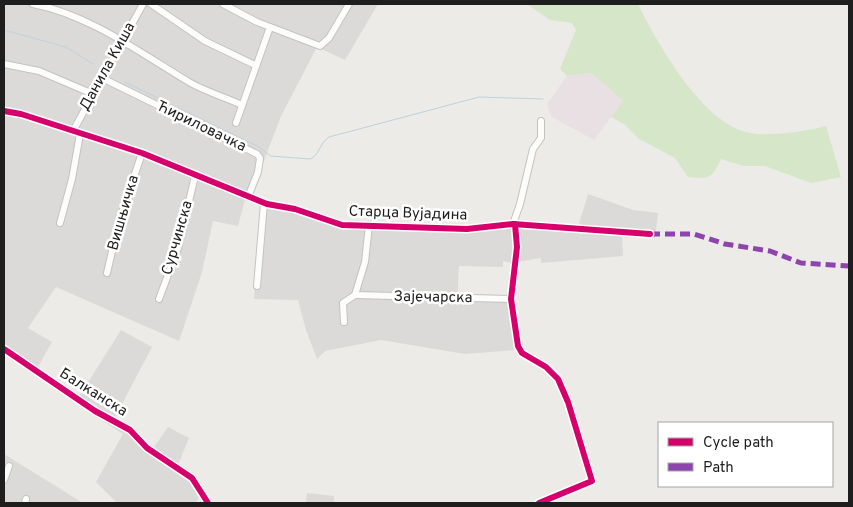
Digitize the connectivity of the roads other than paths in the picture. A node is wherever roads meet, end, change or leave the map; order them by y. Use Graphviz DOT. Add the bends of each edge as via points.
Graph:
graph roads {
  1 [pos="33,4"];
  2 [pos="143,4"];
  3 [pos="151,4"];
  4 [pos="223,4"];
  5 [pos="349,4"];
  6 [pos="236,7"];
  7 [pos="270,27"];
  8 [pos="122,41"];
  9 [pos="4,64"];
  10 [pos="255,65"];
  11 [pos="102,78"];
  12 [pos="93,94"];
  13 [pos="242,105"];
  14 [pos="4,111"];
  15 [pos="541,121"];
  16 [pos="236,123"];
  17 [pos="73,131"];
  18 [pos="80,134"];
  19 [pos="142,153"];
  20 [pos="195,176"];
  21 [pos="248,197"];
  22 [pos="264,203"];
  23 [pos="60,223"];
  24 [pos="514,224"];
  25 [pos="369,225"];
  26 [pos="650,234"];
  27 [pos="108,272"];
  28 [pos="257,286"];
  29 [pos="355,295"];
  30 [pos="159,299"];
  31 [pos="511,299"];
  32 [pos="344,322"];
  33 [pos="4,349"];
  34 [pos="9,466"];
  35 [pos="4,480"];
  36 [pos="208,503"];
  37 [pos="539,503"];
  1 -- 8 [label="street" via="73,17"];
  2 -- 8 [label="street, Данила Киша"];
  3 -- 10 [label="street" via="205,40"];
  4 -- 6 [label="street"];
  5 -- 7 [label="street" via="322,45"];
  6 -- 7 [label="street"];
  7 -- 10 [label="street"];
  8 -- 11 [label="street, Данила Киша"];
  8 -- 13 [label="street" via="191,83"];
  9 -- 12 [label="street" via="39,71"];
  10 -- 13 [label="street"];
  11 -- 12 [label="street, Данила Киша"];
  11 -- 21 [label="street, Ћириловачка" via="257,154 260,158 258,172"];
  12 -- 17 [label="street, Данила Киша"];
  13 -- 16 [label="street"];
  14 -- 17 [label="street, Старца Вујадина"];
  15 -- 24 [label="street" via="542,138 533,149"];
  17 -- 18 [label="street, Старца Вујадина"];
  18 -- 19 [label="street, Старца Вујадина"];
  18 -- 23 [label="street"];
  19 -- 20 [label="street, Старца Вујадина"];
  19 -- 27 [label="street, Вишњичка" via="119,221"];
  20 -- 21 [label="street, Старца Вујадина"];
  20 -- 30 [label="street, Сурчинска" via="178,248"];
  21 -- 22 [label="street, Старца Вујадина"];
  22 -- 25 [label="street, Старца Вујадина" via="295,209 336,224"];
  22 -- 28 [label="street"];
  24 -- 25 [label="street, Старца Вујадина" via="467,229"];
  24 -- 26 [label="street, Старца Вујадина"];
  24 -- 31 [label="street" via="517,247"];
  25 -- 29 [label="street" via="366,256"];
  29 -- 31 [label="street, Зајечарска"];
  29 -- 32 [label="street" via="343,303"];
  31 -- 37 [label="street" via="520,350 553,372 562,386 592,480"];
  33 -- 36 [label="street, Балканска" via="95,411 130,430 147,448 192,478"];
  34 -- 35 [label="street"];
}
